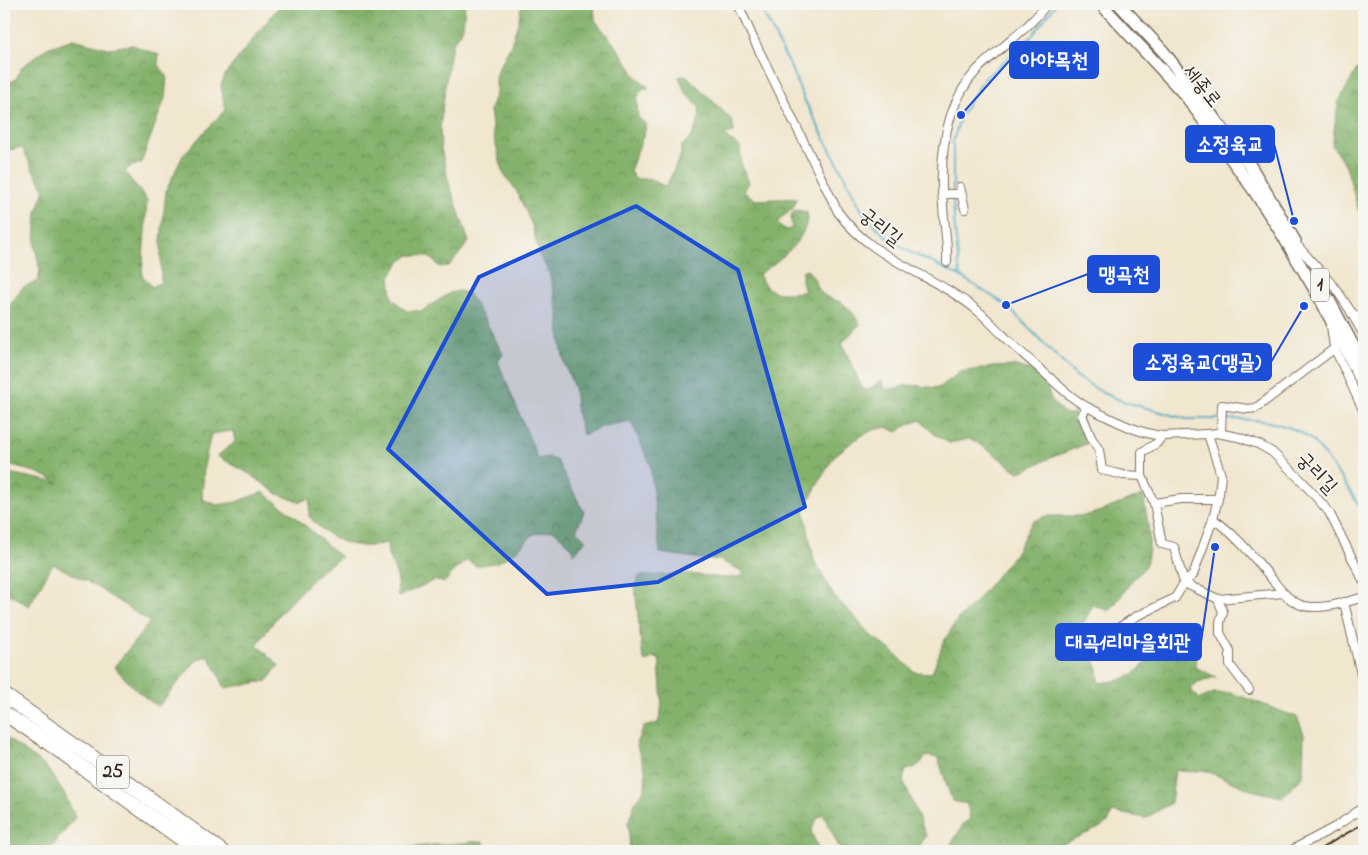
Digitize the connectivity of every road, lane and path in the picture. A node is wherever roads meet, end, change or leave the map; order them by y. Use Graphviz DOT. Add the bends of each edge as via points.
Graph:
graph roads {
  1 [pos="738,4"];
  2 [pos="1046,4"];
  3 [pos="1101,4"];
  4 [pos="1119,4"];
  5 [pos="942,194"];
  6 [pos="966,209"];
  7 [pos="1297,245"];
  8 [pos="947,262"];
  9 [pos="1364,311"];
  10 [pos="1329,316"];
  11 [pos="1354,317"];
  12 [pos="1364,334"];
  13 [pos="1335,348"];
  14 [pos="1364,366"];
  15 [pos="1364,386"];
  16 [pos="1087,406"];
  17 [pos="1364,412"];
  18 [pos="1221,433"];
  19 [pos="1208,434"];
  20 [pos="1162,436"];
  21 [pos="1142,476"];
  22 [pos="1218,499"];
  23 [pos="1154,503"];
  24 [pos="1213,519"];
  25 [pos="1364,582"];
  26 [pos="1184,583"];
  27 [pos="1284,593"];
  28 [pos="1364,596"];
  29 [pos="1218,599"];
  30 [pos="1344,602"];
  31 [pos="1108,635"];
  32 [pos="1249,690"];
  33 [pos="4,695"];
  34 [pos="1364,697"];
  35 [pos="4,713"];
  36 [pos="1364,807"];
  37 [pos="198,851"];
  38 [pos="221,851"];
  39 [pos="1290,851"];
  1 -- 16 [label="street, 궁리길" via="846,224 898,263 978,311 1061,388"];
  2 -- 5 [label="street" via="1035,20 977,70 964,89 944,139"];
  3 -- 10 [label="main road, 세종로 / 1" via="1186,96 1213,132 1279,229"];
  4 -- 7 [label="main road, 세종로 / 1" via="1163,51 1251,167"];
  5 -- 6 [label="street" via="961,190"];
  5 -- 8 [label="street"];
  7 -- 11 [label="street" via="1336,289"];
  7 -- 14 [label="main road, 세종로 / 1"];
  9 -- 11 [label="street"];
  10 -- 13 [label="street"];
  10 -- 15 [label="main road, 세종로 / 1"];
  11 -- 12 [label="street"];
  13 -- 17 [label="street"];
  13 -- 18 [label="street" via="1256,408 1222,405"];
  16 -- 20 [label="street, 궁리길" via="1151,435"];
  16 -- 21 [label="street" via="1082,415 1099,450 1102,470"];
  18 -- 19 [label="street, 궁리길"];
  18 -- 25 [label="street, 궁리길" via="1272,452 1302,482 1329,512"];
  19 -- 20 [label="street, 궁리길"];
  19 -- 22 [label="street" via="1221,475"];
  20 -- 21 [label="street" via="1142,452"];
  21 -- 23 [label="street"];
  22 -- 23 [label="street"];
  22 -- 24 [label="street"];
  23 -- 26 [label="street" via="1162,544 1174,547"];
  24 -- 26 [label="street" via="1193,575"];
  24 -- 27 [label="street" via="1224,526"];
  26 -- 29 [label="street"];
  26 -- 31 [label="street" via="1175,598 1135,617"];
  27 -- 29 [label="street"];
  27 -- 30 [label="street" via="1304,606 1323,607"];
  28 -- 30 [label="street"];
  29 -- 32 [label="street" via="1223,612 1220,633 1230,651 1230,665"];
  30 -- 34 [label="street"];
  33 -- 38 [label="highway, 25"];
  35 -- 37 [label="highway, 25"];
  36 -- 39 [label="street"];
}
